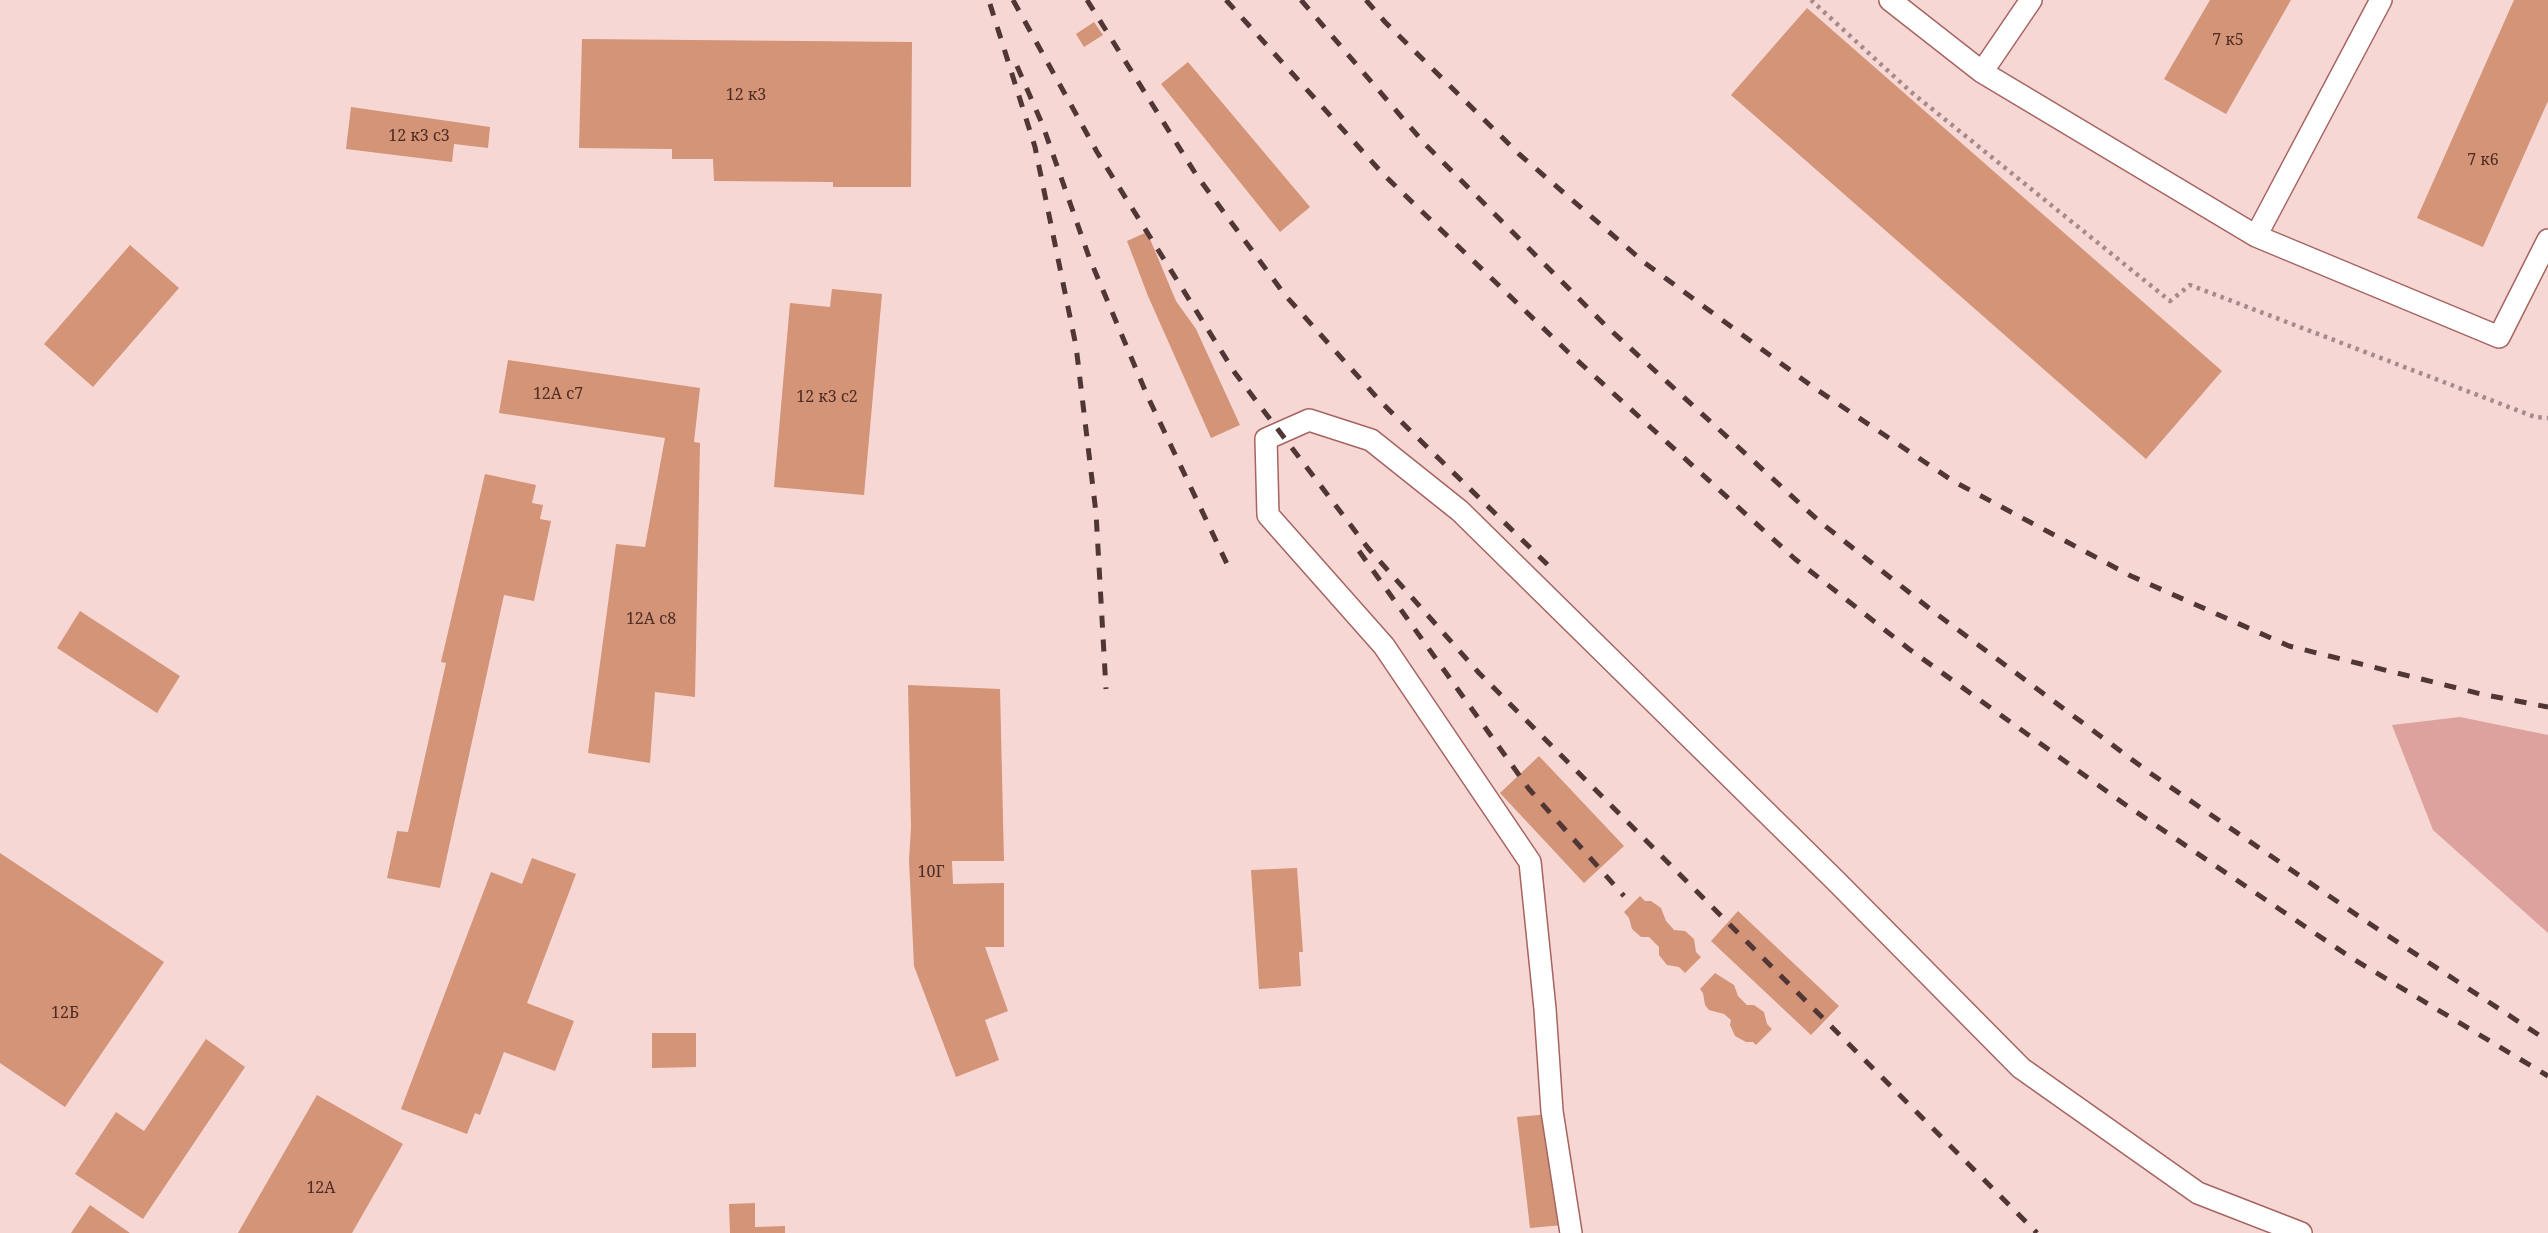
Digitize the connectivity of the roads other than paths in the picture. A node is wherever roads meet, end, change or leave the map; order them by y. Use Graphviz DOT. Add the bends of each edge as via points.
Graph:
graph roads {
  1 [pos="1890,0"];
  2 [pos="2031,0"];
  3 [pos="2381,0"];
  4 [pos="1982,72"];
  5 [pos="2256,236"];
  6 [pos="2548,240"];
  7 [pos="1571,1233"];
  8 [pos="2301,1233"];
  1 -- 4 [label="lane"];
  2 -- 4 [label="lane"];
  3 -- 5 [label="lane"];
  4 -- 5 [label="lane"];
  5 -- 6 [label="lane" via="2499,337"];
  7 -- 8 [label="lane" via="1552,1111 1530,862 1384,646 1268,515 1266,439 1309,420 1371,440 1460,511 2021,1068 2198,1193"];
}
